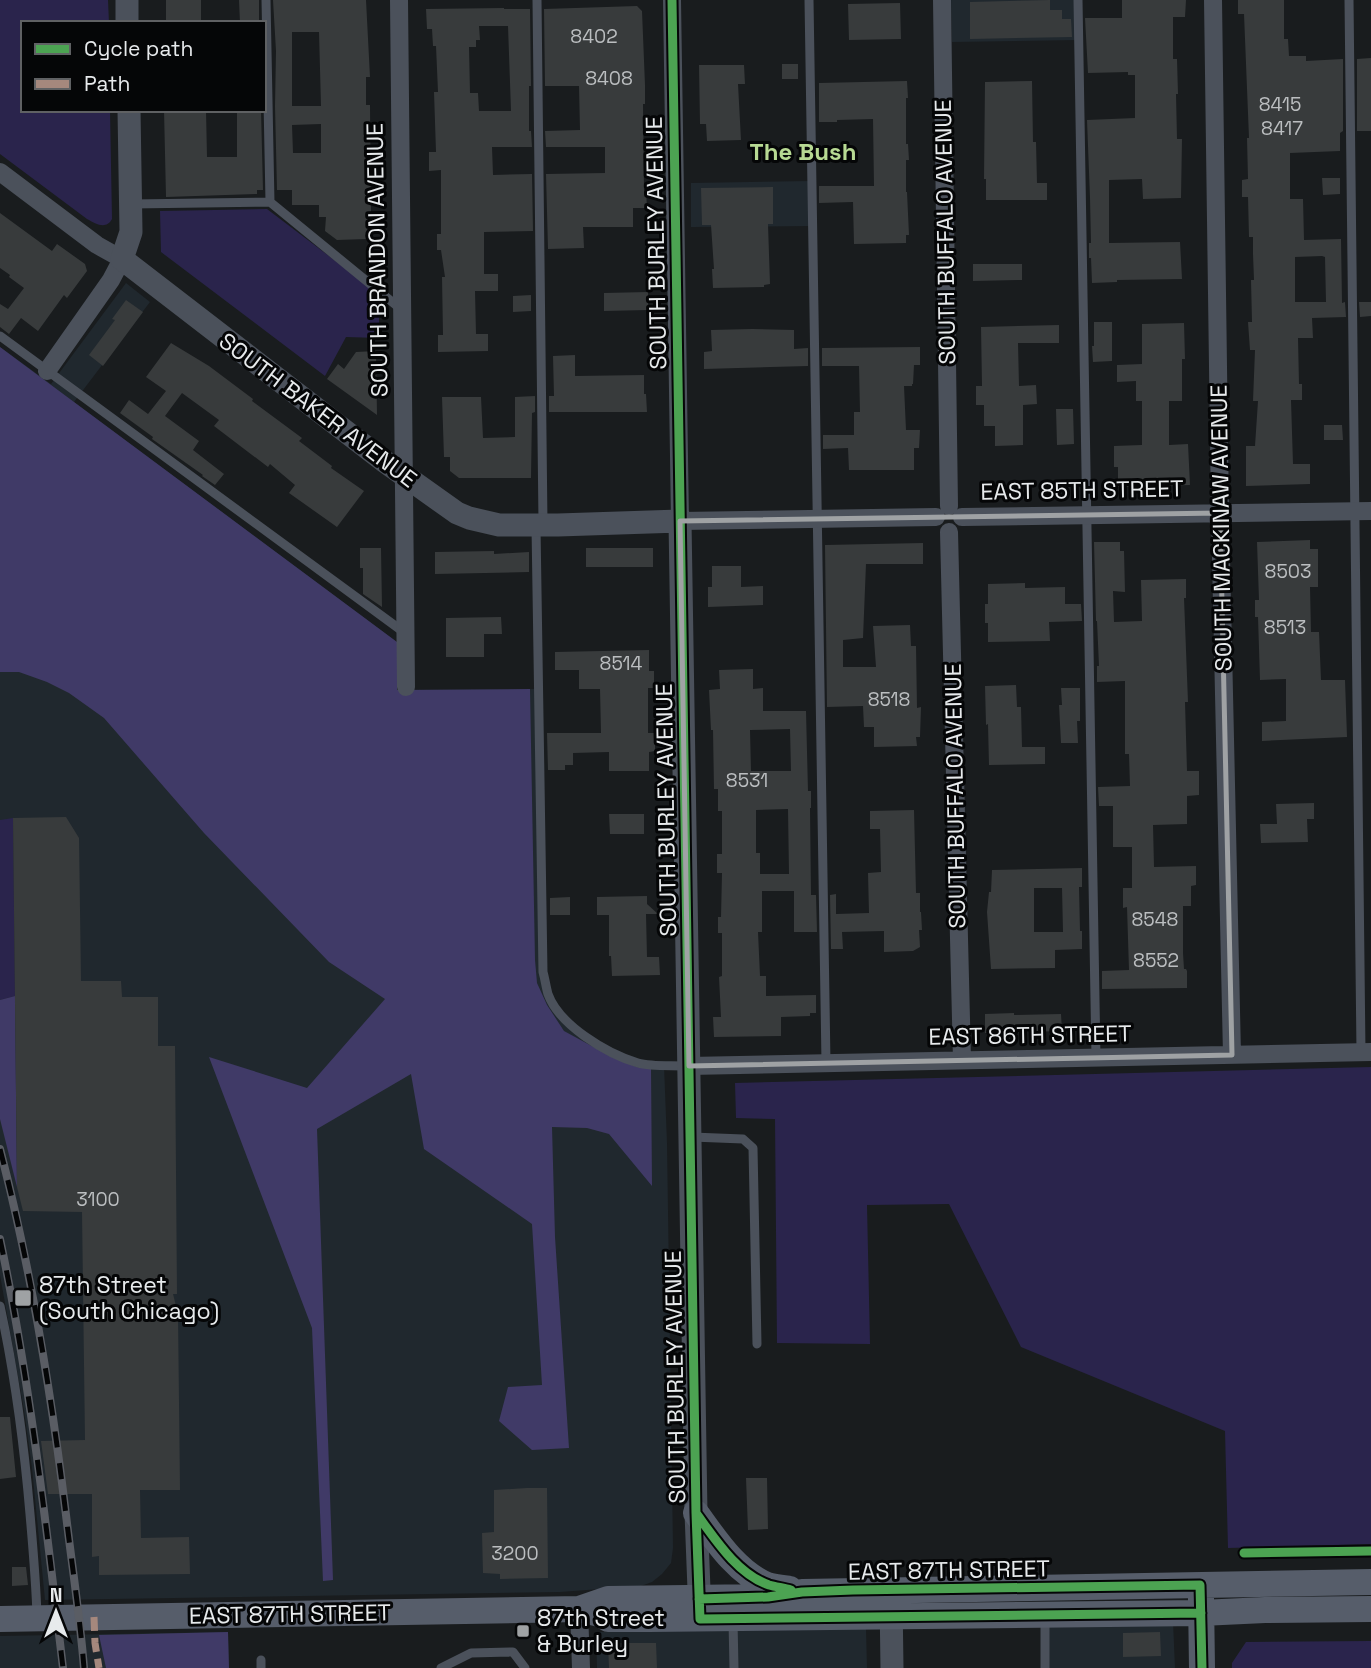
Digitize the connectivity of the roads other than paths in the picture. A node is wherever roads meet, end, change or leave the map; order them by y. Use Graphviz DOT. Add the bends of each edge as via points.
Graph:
graph roads {
  1 [pos="127,0"];
  2 [pos="266,0"];
  3 [pos="399,0"];
  4 [pos="537,0"];
  5 [pos="672,0"];
  6 [pos="808,0"];
  7 [pos="942,0"];
  8 [pos="1078,0"];
  9 [pos="1213,0"];
  10 [pos="1349,0"];
  11 [pos="127,21"];
  12 [pos="129,112"];
  13 [pos="0,172"];
  14 [pos="270,202"];
  15 [pos="131,204"];
  16 [pos="122,259"];
  17 [pos="402,310"];
  18 [pos="0,336"];
  19 [pos="47,371"];
  20 [pos="404,477"];
  21 [pos="1364,511"];
  22 [pos="949,513"];
  23 [pos="1220,513"];
  24 [pos="1087,515"];
  25 [pos="817,519"];
  26 [pos="680,521"];
  27 [pos="540,525"];
  28 [pos="406,634"];
  29 [pos="406,687"];
  30 [pos="1366,1052"];
  31 [pos="1232,1055"];
  32 [pos="1096,1058"];
  33 [pos="961,1060"];
  34 [pos="826,1063"];
  35 [pos="689,1066"];
  36 [pos="690,1137"];
  37 [pos="0,1306"];
  38 [pos="757,1343"];
  39 [pos="696,1513"];
  40 [pos="1371,1582"];
  41 [pos="1200,1585"];
  42 [pos="890,1590"];
  43 [pos="802,1592"];
  44 [pos="733,1608"];
  45 [pos="579,1609"];
  46 [pos="699,1609"];
  47 [pos="1371,1609"];
  48 [pos="1201,1614"];
  49 [pos="1045,1615"];
  50 [pos="891,1616"];
  51 [pos="37,1618"];
  52 [pos="0,1619"];
  53 [pos="441,1668"];
  54 [pos="525,1668"];
  55 [pos="580,1668"];
  56 [pos="734,1668"];
  57 [pos="892,1668"];
  58 [pos="1045,1668"];
  59 [pos="1202,1668"];
  1 -- 11 [label="street"];
  2 -- 14 [label="lane"];
  3 -- 17 [label="street, SOUTH BRANDON AVENUE"];
  4 -- 27 [label="lane"];
  5 -- 26 [label="street, SOUTH BURLEY AVENUE"];
  6 -- 25 [label="lane"];
  7 -- 22 [label="street, SOUTH BUFFALO AVENUE"];
  8 -- 24 [label="lane"];
  9 -- 23 [label="street, SOUTH MACKINAW AVENUE"];
  10 -- 21 [label="lane"];
  12 -- 15 [label="street"];
  13 -- 16 [label="street, SOUTH BAKER AVENUE"];
  14 -- 15 [label="lane"];
  14 -- 17 [label="lane"];
  15 -- 16 [label="street" via="131,232"];
  16 -- 19 [label="street"];
  16 -- 20 [label="street, SOUTH BAKER AVENUE"];
  17 -- 20 [label="street, SOUTH BRANDON AVENUE"];
  18 -- 19 [label="lane"];
  19 -- 28 [label="lane"];
  20 -- 27 [label="street, SOUTH BAKER AVENUE" via="470,519 499,525"];
  20 -- 28 [label="street, SOUTH BRANDON AVENUE"];
  21 -- 23 [label="street, EAST 85TH STREET"];
  21 -- 30 [label="lane"];
  22 -- 24 [label="street, EAST 85TH STREET"];
  22 -- 25 [label="street, EAST 85TH STREET"];
  22 -- 33 [label="street, SOUTH BUFFALO AVENUE" via="959,527 949,532"];
  23 -- 24 [label="street, EAST 85TH STREET"];
  23 -- 31 [label="street, SOUTH MACKINAW AVENUE"];
  24 -- 32 [label="lane"];
  25 -- 26 [label="street, EAST 85TH STREET"];
  25 -- 34 [label="lane"];
  26 -- 27 [label="street, SOUTH BAKER AVENUE"];
  26 -- 35 [label="street, SOUTH BURLEY AVENUE"];
  27 -- 35 [label="lane" via="543,972 549,995 576,1030 610,1050 639,1063"];
  28 -- 29 [label="street, SOUTH BRANDON AVENUE"];
  30 -- 31 [label="street, EAST 86TH STREET"];
  31 -- 32 [label="street, EAST 86TH STREET"];
  32 -- 33 [label="street, EAST 86TH STREET"];
  33 -- 34 [label="street, EAST 86TH STREET"];
  34 -- 35 [label="street, EAST 86TH STREET"];
  35 -- 36 [label="street, SOUTH BURLEY AVENUE"];
  36 -- 38 [label="lane" via="743,1139 753,1148"];
  36 -- 39 [label="street, SOUTH BURLEY AVENUE"];
  37 -- 51 [label="lane" via="25,1462"];
  39 -- 43 [label="main road" via="721,1547 754,1577"];
  39 -- 46 [label="street, SOUTH BURLEY AVENUE"];
  40 -- 41 [label="main road, EAST 87TH STREET"];
  41 -- 42 [label="main road, EAST 87TH STREET"];
  41 -- 48 [label="main road"];
  42 -- 43 [label="main road, EAST 87TH STREET"];
  42 -- 50 [label="street"];
  43 -- 44 [label="main road, EAST 87TH STREET"];
  44 -- 46 [label="main road, EAST 87TH STREET"];
  44 -- 50 [label="main road, EAST 87TH STREET"];
  44 -- 56 [label="lane"];
  45 -- 46 [label="main road, EAST 87TH STREET" via="608,1619"];
  45 -- 51 [label="main road, EAST 87TH STREET"];
  45 -- 55 [label="street"];
  47 -- 48 [label="main road, EAST 87TH STREET"];
  48 -- 49 [label="main road, EAST 87TH STREET"];
  48 -- 59 [label="main road"];
  49 -- 50 [label="main road, EAST 87TH STREET"];
  49 -- 58 [label="lane"];
  50 -- 57 [label="street"];
  51 -- 52 [label="main road, EAST 87TH STREET"];
  53 -- 54 [label="lane" via="471,1653 513,1652"];
}
